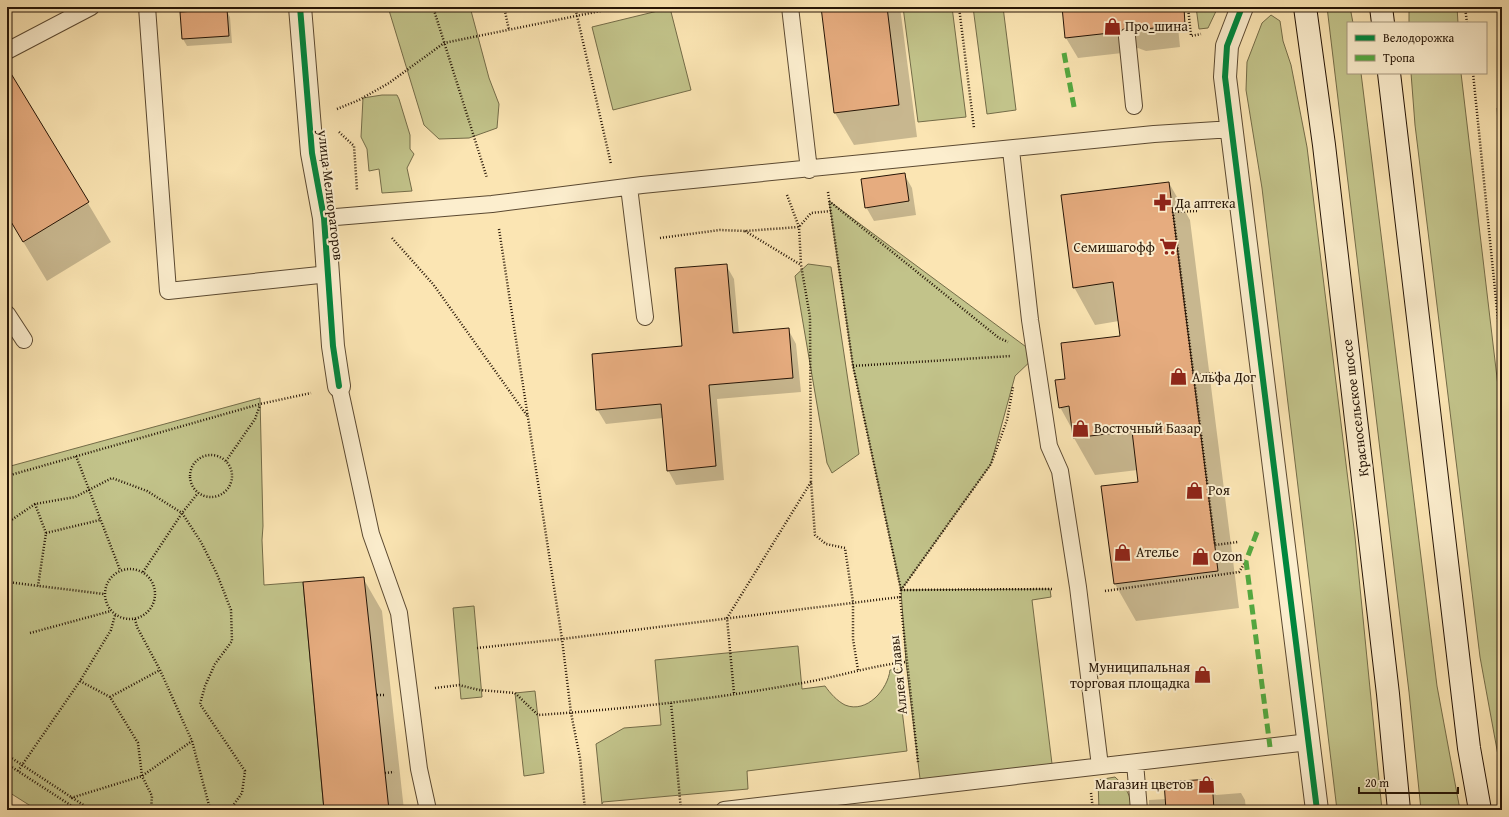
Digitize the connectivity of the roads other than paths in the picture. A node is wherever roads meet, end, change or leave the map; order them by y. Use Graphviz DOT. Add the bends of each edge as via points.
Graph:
graph roads {
  1 [pos="91,7"];
  2 [pos="147,7"];
  3 [pos="300,7"];
  4 [pos="790,7"];
  5 [pos="1242,7"];
  6 [pos="1305,7"];
  7 [pos="1381,7"];
  8 [pos="1383,22"];
  9 [pos="1127,37"];
  10 [pos="7,51"];
  11 [pos="1389,74"];
  12 [pos="1134,106"];
  13 [pos="1232,133"];
  14 [pos="1010,150"];
  15 [pos="809,170"];
  16 [pos="629,187"];
  17 [pos="324,218"];
  18 [pos="328,274"];
  19 [pos="7,314"];
  20 [pos="645,317"];
  21 [pos="24,340"];
  22 [pos="339,386"];
  23 [pos="1309,742"];
  24 [pos="1135,762"];
  25 [pos="1100,766"];
  26 [pos="428,810"];
  27 [pos="724,810"];
  28 [pos="1139,810"];
  29 [pos="1317,810"];
  30 [pos="1399,810"];
  31 [pos="1480,810"];
  1 -- 10 [label="lane"];
  2 -- 18 [label="lane" via="168,290"];
  3 -- 17 [label="main road, улица Мелиораторов" via="312,153"];
  4 -- 15 [label="lane"];
  5 -- 13 [label="main road" via="1227,46 1225,77"];
  6 -- 30 [label="main road, Красносельское шоссе" via="1326,161 1388,694"];
  7 -- 8 [label="main road"];
  9 -- 12 [label="lane"];
  11 -- 31 [label="main road" via="1469,748"];
  13 -- 14 [label="lane" via="1217,130"];
  13 -- 23 [label="main road"];
  14 -- 15 [label="lane"];
  14 -- 25 [label="lane" via="1029,310 1049,446 1060,471"];
  15 -- 16 [label="lane"];
  16 -- 17 [label="lane" via="492,204"];
  16 -- 20 [label="lane"];
  17 -- 18 [label="main road, улица Мелиораторов"];
  18 -- 22 [label="main road, улица Мелиораторов"];
  19 -- 21 [label="lane"];
  22 -- 26 [label="lane" via="371,534 399,613 419,769"];
  23 -- 24 [label="lane"];
  23 -- 29 [label="main road"];
  24 -- 25 [label="lane"];
  24 -- 28 [label="lane"];
  25 -- 27 [label="lane"];
}
